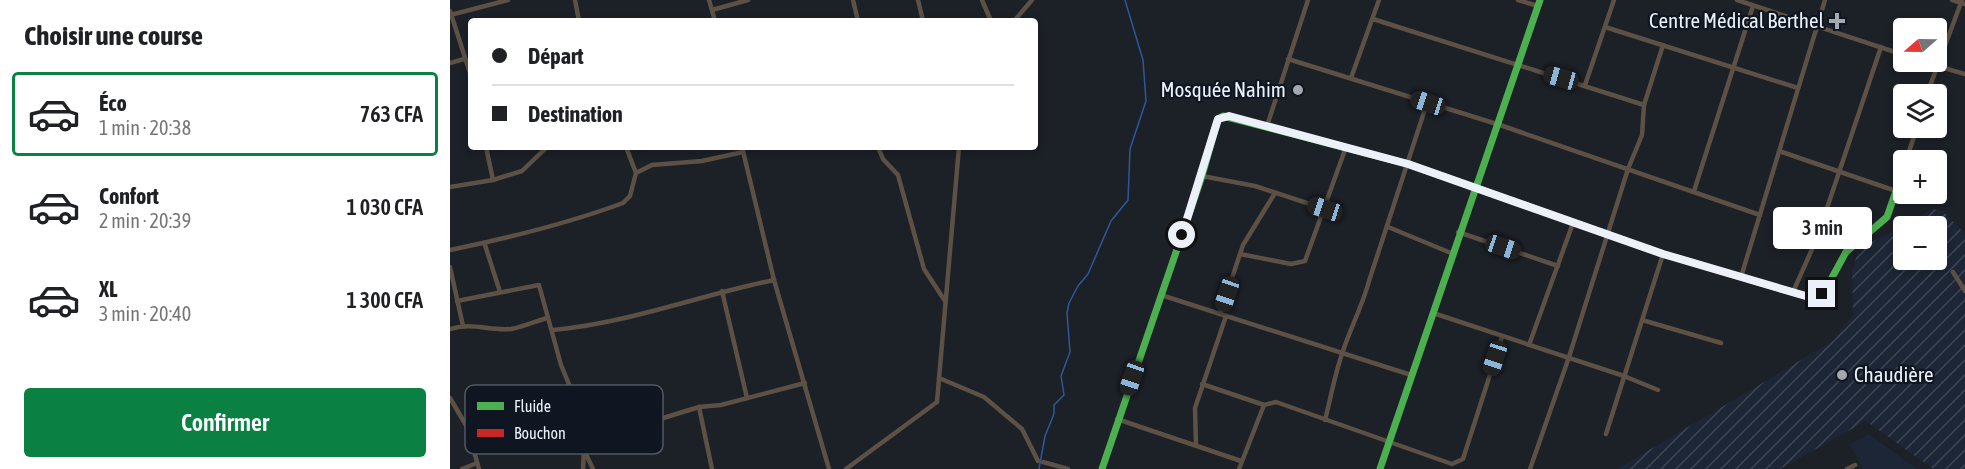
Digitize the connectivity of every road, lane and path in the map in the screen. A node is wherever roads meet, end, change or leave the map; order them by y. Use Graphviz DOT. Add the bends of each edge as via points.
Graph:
graph roads {
  1 [pos="508,0"];
  2 [pos="575,0"];
  3 [pos="710,0"];
  4 [pos="748,0"];
  5 [pos="852,0"];
  6 [pos="918,0"];
  7 [pos="982,0"];
  8 [pos="1032,0"];
  9 [pos="1302,0"];
  10 [pos="1379,0"];
  11 [pos="1518,0"];
  12 [pos="1614,0"];
  13 [pos="1737,0"];
  14 [pos="1825,0"];
  15 [pos="1952,0"];
  16 [pos="1963,2"];
  17 [pos="1307,3"];
  18 [pos="1539,3"];
  19 [pos="1753,6"];
  20 [pos="712,10"];
  21 [pos="450,14"];
  22 [pos="578,18"];
  23 [pos="714,18"];
  24 [pos="857,18"];
  25 [pos="922,18"];
  26 [pos="990,18"];
  27 [pos="1017,18"];
  28 [pos="1373,19"];
  29 [pos="1817,26"];
  30 [pos="1605,27"];
  31 [pos="1947,40"];
  32 [pos="1663,45"];
  33 [pos="1881,47"];
  34 [pos="1893,51"];
  35 [pos="464,59"];
  36 [pos="1288,59"];
  37 [pos="450,63"];
  38 [pos="1518,66"];
  39 [pos="468,69"];
  40 [pos="1733,69"];
  41 [pos="1947,69"];
  42 [pos="1965,74"];
  43 [pos="1351,78"];
  44 [pos="1585,85"];
  45 [pos="1798,88"];
  46 [pos="1428,103"];
  47 [pos="1644,105"];
  48 [pos="1500,125"];
  49 [pos="1267,126"];
  50 [pos="1346,147"];
  51 [pos="487,150"];
  52 [pos="544,150"];
  53 [pos="627,150"];
  54 [pos="739,150"];
  55 [pos="742,150"];
  56 [pos="879,150"];
  57 [pos="959,150"];
  58 [pos="1779,151"];
  59 [pos="1408,164"];
  60 [pos="1628,169"];
  61 [pos="1838,172"];
  62 [pos="636,173"];
  63 [pos="1202,176"];
  64 [pos="493,180"];
  65 [pos="450,187"];
  66 [pos="1477,190"];
  67 [pos="1893,190"];
  68 [pos="1694,191"];
  69 [pos="1275,193"];
  70 [pos="1893,200"];
  71 [pos="1325,209"];
  72 [pos="1760,215"];
  73 [pos="1573,223"];
  74 [pos="1388,227"];
  75 [pos="1458,232"];
  76 [pos="1607,234"];
  77 [pos="485,245"];
  78 [pos="450,250"];
  79 [pos="1451,253"];
  80 [pos="1240,254"];
  81 [pos="1663,254"];
  82 [pos="1557,266"];
  83 [pos="450,267"];
  84 [pos="1953,272"];
  85 [pos="1742,277"];
  86 [pos="774,280"];
  87 [pos="722,291"];
  88 [pos="1965,291"];
  89 [pos="500,292"];
  90 [pos="1793,292"];
  91 [pos="1161,295"];
  92 [pos="457,301"];
  93 [pos="945,302"];
  94 [pos="1220,314"];
  95 [pos="1433,314"];
  96 [pos="1226,316"];
  97 [pos="547,318"];
  98 [pos="1642,320"];
  99 [pos="463,326"];
  100 [pos="450,329"];
  101 [pos="553,330"];
  102 [pos="1502,337"];
  103 [pos="1721,343"];
  104 [pos="1529,345"];
  105 [pos="1342,354"];
  106 [pos="1569,357"];
  107 [pos="1411,375"];
  108 [pos="1624,376"];
  109 [pos="939,378"];
  110 [pos="805,383"];
  111 [pos="1202,384"];
  112 [pos="569,385"];
  113 [pos="1658,390"];
  114 [pos="450,398"];
  115 [pos="747,398"];
  116 [pos="1264,405"];
  117 [pos="699,407"];
  118 [pos="663,418"];
  119 [pos="1117,419"];
  120 [pos="1325,420"];
  121 [pos="465,424"];
  122 [pos="1606,434"];
  123 [pos="1389,441"];
  124 [pos="1196,446"];
  125 [pos="584,454"];
  126 [pos="586,454"];
  127 [pos="1241,461"];
  128 [pos="1855,465"];
  129 [pos="478,466"];
  130 [pos="462,469"];
  131 [pos="582,469"];
  132 [pos="593,469"];
  133 [pos="712,469"];
  134 [pos="829,469"];
  135 [pos="846,469"];
  136 [pos="1068,469"];
  137 [pos="1102,469"];
  138 [pos="1239,469"];
  139 [pos="1380,469"];
  140 [pos="1530,469"];
  141 [pos="1847,469"];
  1 -- 21 [label="street"];
  2 -- 22 [label="street"];
  3 -- 20 [label="street"];
  4 -- 20 [label="street"];
  5 -- 24 [label="street"];
  6 -- 25 [label="street"];
  7 -- 26 [label="street"];
  8 -- 27 [label="street"];
  9 -- 17 [label="street"];
  10 -- 28 [label="street"];
  11 -- 18 [label="street"];
  12 -- 30 [label="street"];
  13 -- 19 [label="street"];
  14 -- 29 [label="street"];
  15 -- 16 [label="street"];
  16 -- 31 [label="street"];
  17 -- 36 [label="street"];
  18 -- 38 [label="street"];
  19 -- 29 [label="street"];
  19 -- 40 [label="street"];
  20 -- 23 [label="street"];
  21 -- 35 [label="street"];
  28 -- 38 [label="street"];
  28 -- 43 [label="street"];
  29 -- 33 [label="street"];
  29 -- 45 [label="street"];
  30 -- 32 [label="street"];
  30 -- 44 [label="street"];
  32 -- 40 [label="street"];
  32 -- 47 [label="street"];
  33 -- 34 [label="street"];
  33 -- 61 [label="street"];
  35 -- 37 [label="street"];
  35 -- 39 [label="street"];
  36 -- 43 [label="street"];
  36 -- 49 [label="street"];
  38 -- 44 [label="street"];
  38 -- 48 [label="street"];
  40 -- 45 [label="street"];
  40 -- 68 [label="street"];
  41 -- 42 [label="street"];
  43 -- 46 [label="street"];
  44 -- 47 [label="street"];
  45 -- 58 [label="street"];
  46 -- 48 [label="street"];
  46 -- 59 [label="street"];
  47 -- 60 [label="street" via="1642,135"];
  48 -- 60 [label="street"];
  48 -- 66 [label="street"];
  49 -- 50 [label="street"];
  49 -- 63 [label="street" via="1223,116 1218,119"];
  50 -- 59 [label="street"];
  50 -- 71 [label="street"];
  51 -- 64 [label="street"];
  52 -- 64 [label="street" via="522,171"];
  53 -- 62 [label="street"];
  54 -- 62 [label="street" via="702,161 651,165"];
  55 -- 86 [label="street"];
  56 -- 93 [label="street" via="898,175 924,269"];
  57 -- 93 [label="street"];
  58 -- 61 [label="street"];
  58 -- 72 [label="street"];
  59 -- 66 [label="street"];
  59 -- 74 [label="street"];
  60 -- 68 [label="street"];
  60 -- 76 [label="street"];
  61 -- 67 [label="street"];
  61 -- 90 [label="street" via="1817,238"];
  62 -- 77 [label="street" via="630,196 623,203"];
  63 -- 69 [label="street"];
  63 -- 91 [label="street"];
  64 -- 65 [label="street"];
  66 -- 73 [label="street"];
  66 -- 75 [label="street"];
  68 -- 72 [label="street"];
  69 -- 71 [label="street"];
  69 -- 80 [label="street"];
  70 -- 90 [label="street" via="1887,217 1846,252 1820,297"];
  71 -- 80 [label="street" via="1305,261 1291,264"];
  72 -- 85 [label="street"];
  73 -- 76 [label="street"];
  73 -- 82 [label="street"];
  74 -- 79 [label="street"];
  74 -- 105 [label="street" via="1366,298 1357,310"];
  75 -- 79 [label="street"];
  75 -- 82 [label="street"];
  76 -- 81 [label="street"];
  76 -- 106 [label="street"];
  77 -- 78 [label="street"];
  77 -- 89 [label="street"];
  79 -- 95 [label="street"];
  80 -- 94 [label="street"];
  81 -- 85 [label="street"];
  81 -- 98 [label="street"];
  82 -- 104 [label="street"];
  83 -- 92 [label="street"];
  84 -- 88 [label="street"];
  85 -- 90 [label="street"];
  86 -- 87 [label="street"];
  86 -- 110 [label="street"];
  87 -- 101 [label="street" via="647,314"];
  87 -- 115 [label="street"];
  89 -- 92 [label="street"];
  89 -- 97 [label="street" via="539,285"];
  91 -- 94 [label="street"];
  91 -- 119 [label="street"];
  92 -- 99 [label="street"];
  93 -- 109 [label="street"];
  94 -- 96 [label="street"];
  95 -- 102 [label="street"];
  95 -- 107 [label="street"];
  96 -- 105 [label="street"];
  96 -- 111 [label="street"];
  97 -- 99 [label="street" via="512,328"];
  97 -- 101 [label="street"];
  98 -- 103 [label="street"];
  98 -- 108 [label="street"];
  99 -- 100 [label="street"];
  101 -- 112 [label="street"];
  102 -- 104 [label="street"];
  102 -- 123 [label="street" via="1463,459 1452,464"];
  104 -- 106 [label="street"];
  105 -- 107 [label="street"];
  105 -- 120 [label="street"];
  106 -- 108 [label="street"];
  106 -- 140 [label="street"];
  107 -- 123 [label="street"];
  108 -- 113 [label="street"];
  108 -- 122 [label="street"];
  109 -- 135 [label="street" via="937,402"];
  109 -- 136 [label="street" via="984,397 1022,429 1040,462"];
  110 -- 115 [label="street"];
  110 -- 134 [label="street"];
  111 -- 116 [label="street"];
  111 -- 124 [label="street" via="1195,408"];
  114 -- 121 [label="street"];
  115 -- 117 [label="street"];
  116 -- 120 [label="street" via="1276,402"];
  116 -- 127 [label="street"];
  117 -- 118 [label="street"];
  117 -- 133 [label="street"];
  119 -- 124 [label="street"];
  119 -- 137 [label="street"];
  120 -- 123 [label="street"];
  123 -- 139 [label="street"];
  124 -- 127 [label="street"];
  125 -- 131 [label="street"];
  126 -- 132 [label="street"];
  127 -- 138 [label="street"];
  128 -- 141 [label="street"];
  129 -- 130 [label="street"];
}
